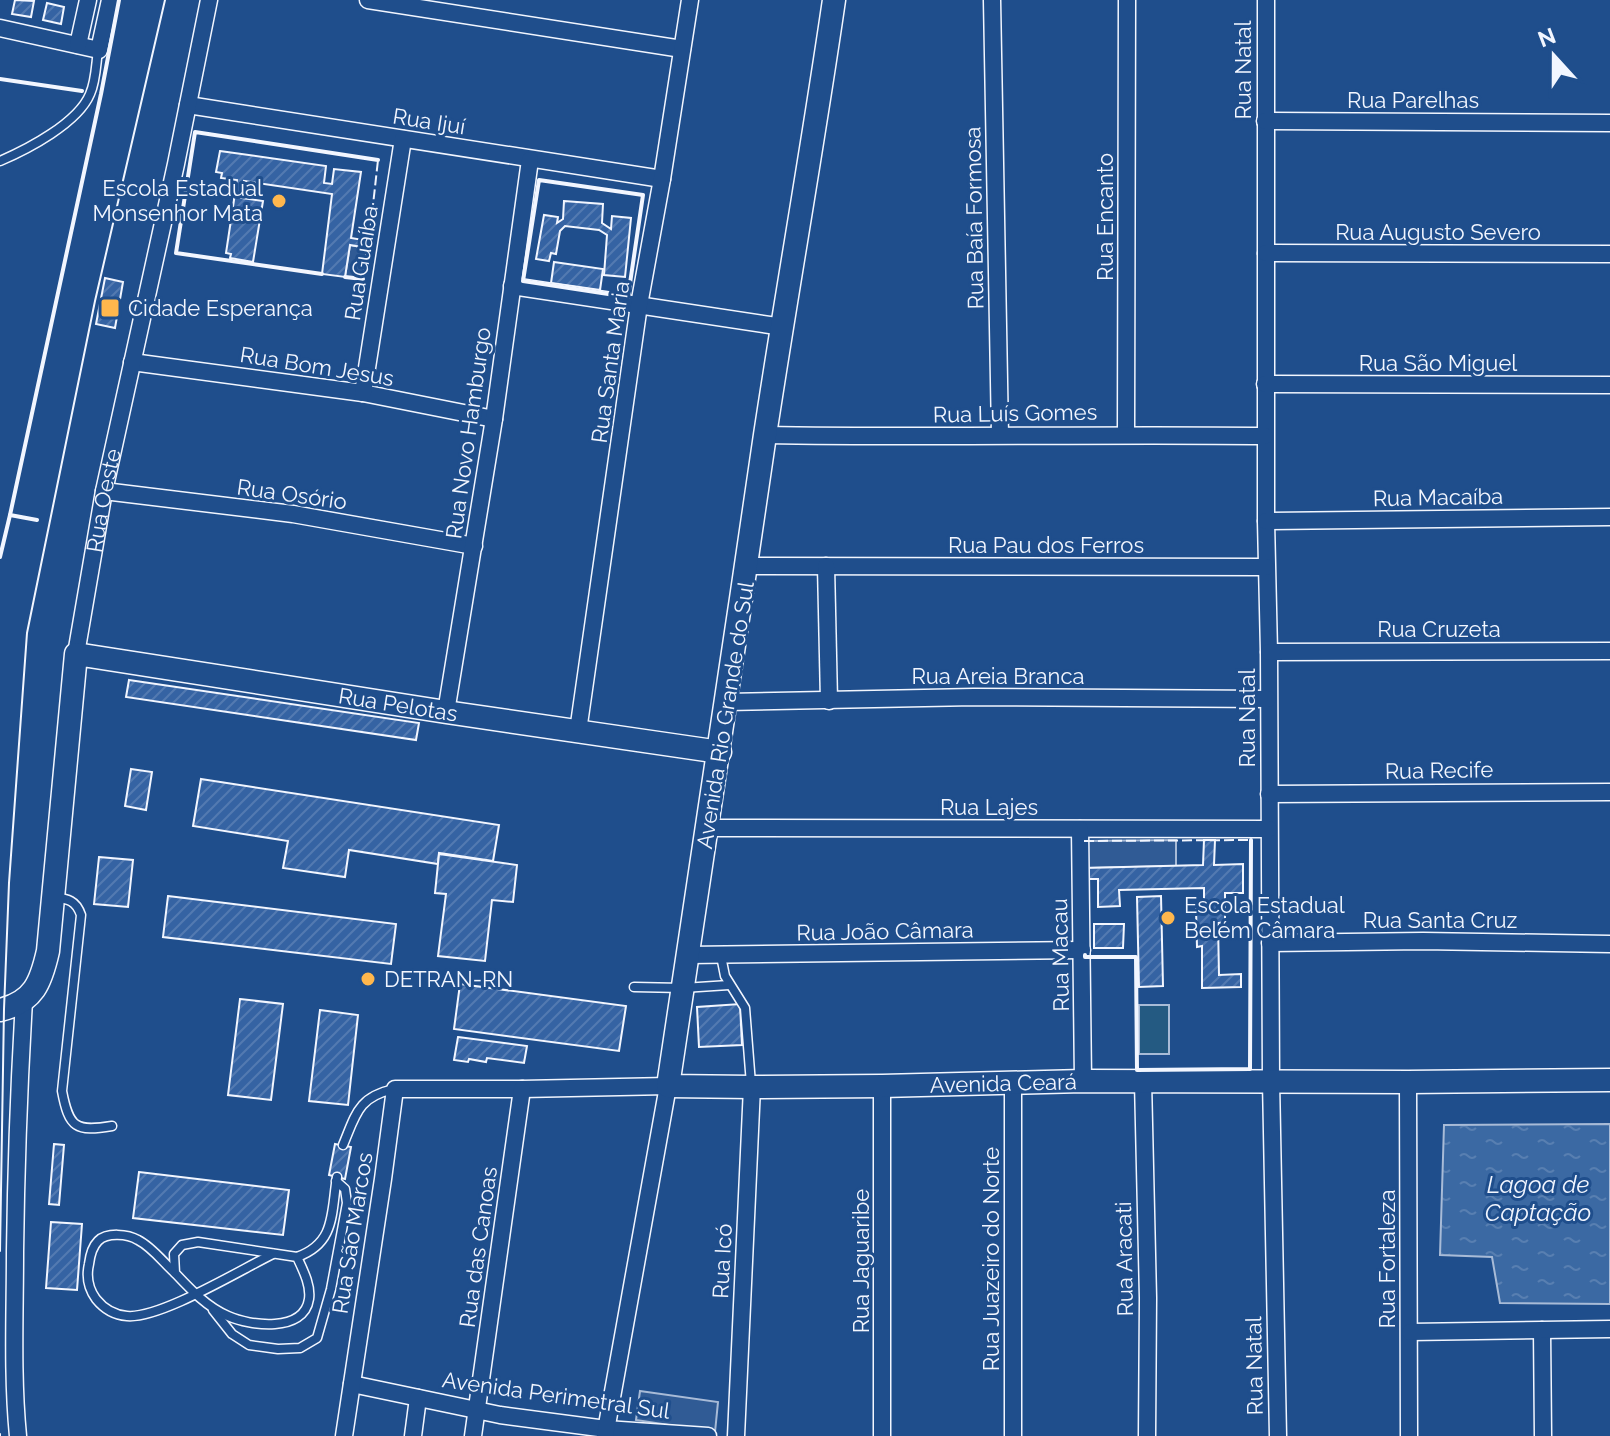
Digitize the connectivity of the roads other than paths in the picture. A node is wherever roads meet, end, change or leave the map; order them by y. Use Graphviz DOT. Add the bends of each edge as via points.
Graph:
graph roads {
  1 [pos="88,0"];
  2 [pos="110,0"];
  3 [pos="209,0"];
  4 [pos="368,0"];
  5 [pos="690,0"];
  6 [pos="834,0"];
  7 [pos="992,0"];
  8 [pos="1127,0"];
  9 [pos="1266,0"];
  10 [pos="0,28"];
  11 [pos="78,45"];
  12 [pos="682,49"];
  13 [pos="99,50"];
  14 [pos="188,105"];
  15 [pos="1265,121"];
  16 [pos="1610,123"];
  17 [pos="403,139"];
  18 [pos="530,160"];
  19 [pos="0,161"];
  20 [pos="662,179"];
  21 [pos="1266,253"];
  22 [pos="1610,254"];
  23 [pos="512,286"];
  24 [pos="639,305"];
  25 [pos="783,327"];
  26 [pos="132,362"];
  27 [pos="1265,384"];
  28 [pos="1610,385"];
  29 [pos="363,393"];
  30 [pos="494,419"];
  31 [pos="1126,434"];
  32 [pos="765,435"];
  33 [pos="1000,435"];
  34 [pos="1265,436"];
  35 [pos="104,491"];
  36 [pos="1610,517"];
  37 [pos="1266,521"];
  38 [pos="474,546"];
  39 [pos="747,566"];
  40 [pos="826,566"];
  41 [pos="1266,567"];
  42 [pos="1610,651"];
  43 [pos="1269,652"];
  44 [pos="76,654"];
  45 [pos="1268,699"];
  46 [pos="829,701"];
  47 [pos="727,702"];
  48 [pos="446,712"];
  49 [pos="578,731"];
  50 [pos="720,752"];
  51 [pos="1610,792"];
  52 [pos="1269,794"];
  53 [pos="708,828"];
  54 [pos="1080,829"];
  55 [pos="1269,829"];
  56 [pos="52,897"];
  57 [pos="1270,943"];
  58 [pos="1610,944"];
  59 [pos="1082,950"];
  60 [pos="688,955"];
  61 [pos="721,956"];
  62 [pos="729,985"];
  63 [pos="634,987"];
  64 [pos="683,988"];
  65 [pos="24,1001"];
  66 [pos="0,1010"];
  67 [pos="1610,1080"];
  68 [pos="1083,1081"];
  69 [pos="1143,1081"];
  70 [pos="1271,1081"];
  71 [pos="1408,1082"];
  72 [pos="1013,1083"];
  73 [pos="668,1086"];
  74 [pos="882,1086"];
  75 [pos="752,1087"];
  76 [pos="395,1089"];
  77 [pos="522,1089"];
  78 [pos="112,1126"];
  79 [pos="343,1145"];
  80 [pos="273,1254"];
  81 [pos="297,1257"];
  82 [pos="175,1273"];
  83 [pos="196,1293"];
  84 [pos="210,1306"];
  85 [pos="1610,1329"];
  86 [pos="1542,1330"];
  87 [pos="1410,1332"];
  88 [pos="352,1384"];
  89 [pos="418,1398"];
  90 [pos="477,1411"];
  91 [pos="549,1429"];
  92 [pos="605,1433"];
  93 [pos="18,1436"];
  94 [pos="344,1436"];
  95 [pos="413,1436"];
  96 [pos="473,1436"];
  97 [pos="708,1436"];
  98 [pos="736,1436"];
  99 [pos="882,1436"];
  100 [pos="1013,1436"];
  101 [pos="1147,1436"];
  102 [pos="1278,1436"];
  103 [pos="1409,1436"];
  104 [pos="1543,1436"];
  1 -- 11 [label="street"];
  2 -- 13 [label="street"];
  3 -- 14 [label="street, Rua Oeste"];
  4 -- 12 [label="street"];
  5 -- 12 [label="street, Rua Santa Maria"];
  6 -- 25 [label="street, Avenida Rio Grande do Sul"];
  7 -- 33 [label="street, Rua Baía Formosa"];
  8 -- 31 [label="street, Rua Encanto"];
  9 -- 15 [label="street, Rua Natal"];
  10 -- 11 [label="street"];
  11 -- 13 [label="street"];
  12 -- 20 [label="street, Rua Santa Maria"];
  13 -- 19 [label="lane" via="84,107 51,133"];
  14 -- 17 [label="street, Rua Ijuí"];
  14 -- 26 [label="street, Rua Oeste"];
  15 -- 16 [label="street, Rua Parelhas"];
  15 -- 21 [label="street, Rua Natal"];
  17 -- 18 [label="street, Rua Ijuí"];
  17 -- 29 [label="street, Rua Guaíba"];
  18 -- 20 [label="street, Rua Ijuí"];
  18 -- 23 [label="street, Rua Novo Hamburgo"];
  20 -- 24 [label="street, Rua Santa Maria"];
  21 -- 22 [label="street, Rua Augusto Severo"];
  21 -- 27 [label="street, Rua Natal"];
  23 -- 24 [label="street"];
  23 -- 30 [label="street, Rua Novo Hamburgo"];
  24 -- 25 [label="street"];
  24 -- 49 [label="street, Rua Santa Maria"];
  25 -- 32 [label="street, Avenida Rio Grande do Sul"];
  26 -- 29 [label="street, Rua Bom Jesus"];
  26 -- 35 [label="street, Rua Oeste"];
  27 -- 28 [label="street, Rua São Miguel"];
  27 -- 34 [label="street, Rua Natal"];
  29 -- 30 [label="street, Rua Bom Jesus"];
  30 -- 38 [label="street, Rua Novo Hamburgo"];
  31 -- 33 [label="street, Rua Luís Gomes"];
  31 -- 34 [label="street, Rua Luís Gomes"];
  32 -- 33 [label="street, Rua Luís Gomes"];
  32 -- 39 [label="street, Avenida Rio Grande do Sul"];
  34 -- 37 [label="street, Rua Natal"];
  35 -- 38 [label="street, Rua Osório" via="293,514"];
  35 -- 44 [label="street, Rua Oeste"];
  36 -- 37 [label="street, Rua Macaíba"];
  37 -- 41 [label="street, Rua Natal"];
  38 -- 48 [label="street, Rua Novo Hamburgo"];
  39 -- 40 [label="street, Rua Pau dos Ferros"];
  39 -- 47 [label="street, Avenida Rio Grande do Sul"];
  40 -- 41 [label="street, Rua Pau dos Ferros"];
  40 -- 46 [label="street"];
  41 -- 43 [label="street, Rua Natal"];
  42 -- 43 [label="street, Rua Cruzeta"];
  43 -- 45 [label="street, Rua Natal"];
  44 -- 48 [label="street, Rua Pelotas"];
  44 -- 56 [label="street, Rua Oeste"];
  45 -- 46 [label="street, Rua Areia Branca"];
  45 -- 52 [label="street, Rua Natal"];
  46 -- 47 [label="street, Rua Areia Branca"];
  47 -- 50 [label="street, Avenida Rio Grande do Sul"];
  48 -- 49 [label="street, Rua Pelotas"];
  49 -- 50 [label="street, Rua Pelotas"];
  50 -- 53 [label="street, Avenida Rio Grande do Sul"];
  51 -- 52 [label="street, Rua Recife"];
  52 -- 55 [label="street, Rua Natal"];
  53 -- 54 [label="street, Rua Lajes"];
  53 -- 60 [label="street, Avenida Rio Grande do Sul"];
  54 -- 55 [label="street, Rua Lajes"];
  54 -- 59 [label="street, Rua Macau"];
  55 -- 57 [label="street, Rua Natal"];
  56 -- 65 [label="street, Rua Oeste" via="44,968 38,986"];
  56 -- 78 [label="lane" via="74,902 81,915 62,1091 65,1106 79,1128"];
  57 -- 58 [label="street, Rua Santa Cruz"];
  57 -- 70 [label="street, Rua Natal"];
  59 -- 61 [label="street, Rua João Câmara"];
  59 -- 68 [label="street, Rua Macau"];
  60 -- 61 [label="street, Rua João Câmara"];
  60 -- 64 [label="street, Avenida Rio Grande do Sul"];
  61 -- 62 [label="lane"];
  62 -- 64 [label="lane"];
  62 -- 75 [label="lane" via="745,1008"];
  63 -- 64 [label="lane"];
  64 -- 73 [label="street, Avenida Rio Grande do Sul"];
  65 -- 66 [label="street"];
  65 -- 93 [label="street, Rua Oeste" via="15,1187"];
  67 -- 71 [label="street, Avenida Ceará"];
  68 -- 69 [label="street, Avenida Ceará"];
  68 -- 72 [label="street, Avenida Ceará"];
  69 -- 70 [label="street, Avenida Ceará"];
  69 -- 101 [label="street, Rua Aracati"];
  70 -- 71 [label="street, Avenida Ceará"];
  70 -- 102 [label="street, Rua Natal"];
  71 -- 87 [label="street, Rua Fortaleza"];
  72 -- 74 [label="street, Avenida Ceará"];
  72 -- 100 [label="street, Rua Juazeiro do Norte"];
  73 -- 75 [label="street, Avenida Ceará"];
  73 -- 77 [label="street, Avenida Ceará"];
  73 -- 92 [label="street, Avenida Rio Grande do Sul"];
  74 -- 75 [label="street, Avenida Ceará"];
  74 -- 99 [label="street, Rua Jaguaribe"];
  75 -- 98 [label="street, Rua Icó"];
  76 -- 77 [label="street, Avenida Ceará"];
  76 -- 79 [label="lane" via="364,1103"];
  76 -- 88 [label="street, Rua São Marcos"];
  77 -- 90 [label="street, Rua das Canoas"];
  80 -- 81 [label="lane"];
  80 -- 82 [label="lane" via="198,1242 182,1245 174,1254"];
  80 -- 83 [label="lane"];
  81 -- 84 [label="lane" via="309,1299 293,1320 247,1323"];
  81 -- 84 [label="lane" via="318,1248 327,1235 336,1179 345,1189 347,1203 317,1338 300,1348 249,1345 232,1334"];
  82 -- 83 [label="lane"];
  82 -- 83 [label="lane" via="140,1240 124,1235 98,1240 87,1272 91,1290 104,1308 127,1316 151,1313"];
  83 -- 84 [label="lane"];
  85 -- 86 [label="street"];
  86 -- 87 [label="street"];
  86 -- 104 [label="street"];
  87 -- 103 [label="street, Rua Fortaleza"];
  88 -- 89 [label="street, Avenida Perimetral Sul"];
  88 -- 94 [label="street, Rua São Marcos"];
  89 -- 90 [label="street, Avenida Perimetral Sul"];
  89 -- 95 [label="street"];
  90 -- 91 [label="street, Avenida Perimetral Sul"];
  90 -- 96 [label="street, Rua das Canoas"];
  91 -- 92 [label="street, Avenida Perimetral Sul"];
  92 -- 97 [label="street, Avenida Perimetral Sul"];
}
